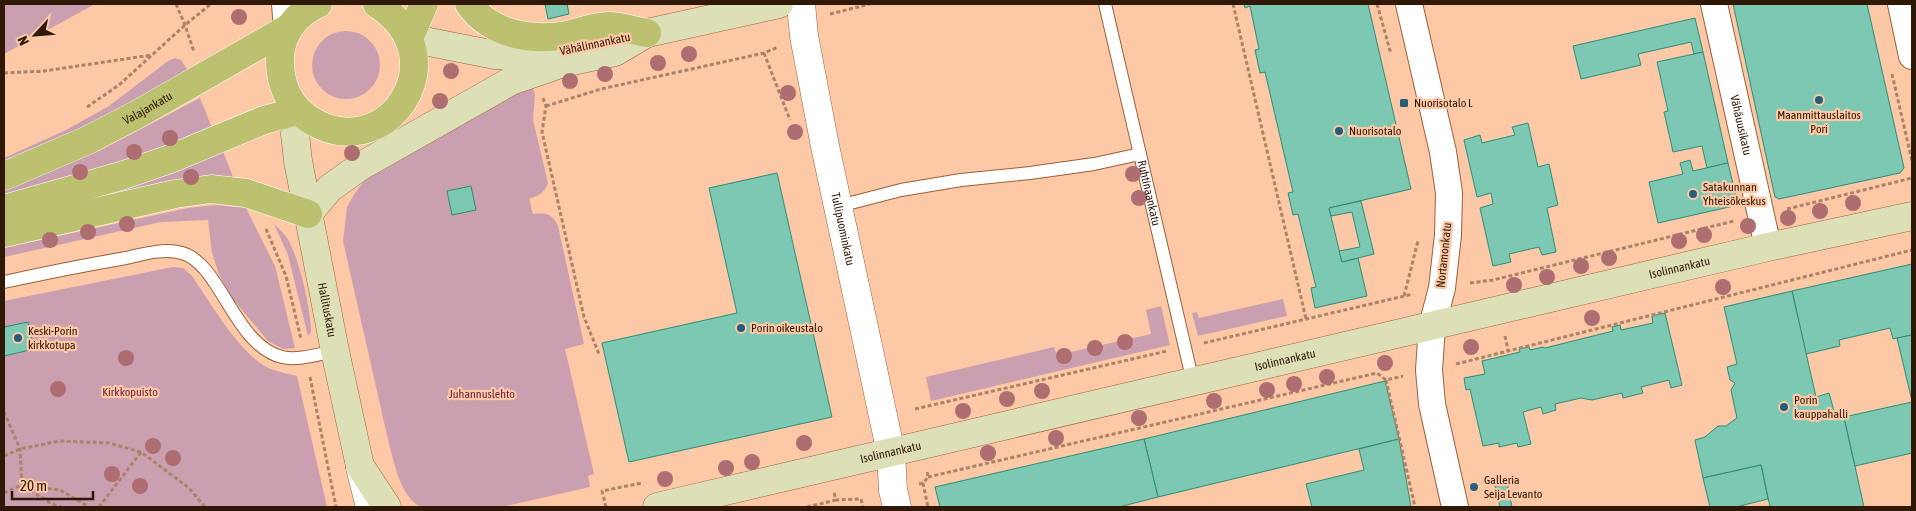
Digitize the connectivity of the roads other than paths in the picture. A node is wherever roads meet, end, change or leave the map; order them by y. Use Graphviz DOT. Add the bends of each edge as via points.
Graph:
graph roads {
  1 [pos="318,4"];
  2 [pos="377,4"];
  3 [pos="424,4"];
  4 [pos="469,4"];
  5 [pos="779,4"];
  6 [pos="801,4"];
  7 [pos="1105,4"];
  8 [pos="1409,4"];
  9 [pos="1714,4"];
  10 [pos="1901,4"];
  11 [pos="286,16"];
  12 [pos="647,33"];
  13 [pos="409,38"];
  14 [pos="1901,62"];
  15 [pos="298,111"];
  16 [pos="1140,154"];
  17 [pos="4,176"];
  18 [pos="839,206"];
  19 [pos="4,209"];
  20 [pos="308,214"];
  21 [pos="1912,216"];
  22 [pos="4,233"];
  23 [pos="1768,246"];
  24 [pos="4,282"];
  25 [pos="1432,326"];
  26 [pos="335,351"];
  27 [pos="1193,382"];
  28 [pos="891,453"];
  29 [pos="360,466"];
  30 [pos="370,507"];
  31 [pos="387,507"];
  32 [pos="657,507"];
  33 [pos="897,507"];
  34 [pos="1455,507"];
  1 -- 11 [label="main road" via="302,13"];
  2 -- 13 [label="main road" via="400,22"];
  3 -- 13 [label="main road"];
  4 -- 12 [label="main road" via="488,23 504,32 526,36 545,38 608,26"];
  5 -- 12 [label="main road, Vähälinnankatu"];
  6 -- 18 [label="street, Tullipuominkatu" via="804,36"];
  7 -- 16 [label="lane, Ruhtinaankatu"];
  8 -- 25 [label="street, Nortamonkatu" via="1449,193 1443,279"];
  9 -- 23 [label="street, Vähäuusikatu"];
  10 -- 14 [label="street"];
  11 -- 15 [label="main road" via="280,72 285,90"];
  11 -- 17 [label="main road, Valajankatu" via="202,76 138,114 86,141"];
  12 -- 13 [label="main road, Vähälinnankatu" via="531,57 495,55"];
  12 -- 20 [label="main road" via="615,52 563,63 512,80 361,166 330,188"];
  13 -- 15 [label="main road" via="414,58 413,76 408,93 387,118 374,126 354,131 334,130 319,126"];
  15 -- 19 [label="main road" via="264,120 124,175"];
  15 -- 20 [label="main road, Hallituskatu" via="295,134"];
  16 -- 18 [label="lane" via="1094,164 901,190"];
  16 -- 27 [label="lane, Ruhtinaankatu"];
  18 -- 28 [label="street, Tullipuominkatu"];
  20 -- 22 [label="main road" via="246,193 211,190 175,194"];
  20 -- 26 [label="main road, Hallituskatu"];
  21 -- 23 [label="main road, Isolinnankatu"];
  23 -- 25 [label="main road, Isolinnankatu"];
  24 -- 26 [label="lane" via="164,251 183,254 199,262 227,304 267,351 284,357"];
  25 -- 27 [label="main road, Isolinnankatu"];
  25 -- 34 [label="street, Nortamonkatu" via="1429,370 1432,404"];
  26 -- 29 [label="main road, Hallituskatu"];
  27 -- 28 [label="main road, Isolinnankatu"];
  28 -- 32 [label="main road, Isolinnankatu"];
  28 -- 33 [label="street, Tullipuominkatu"];
  29 -- 30 [label="street, Hallituskatu"];
  29 -- 31 [label="main road"];
}
